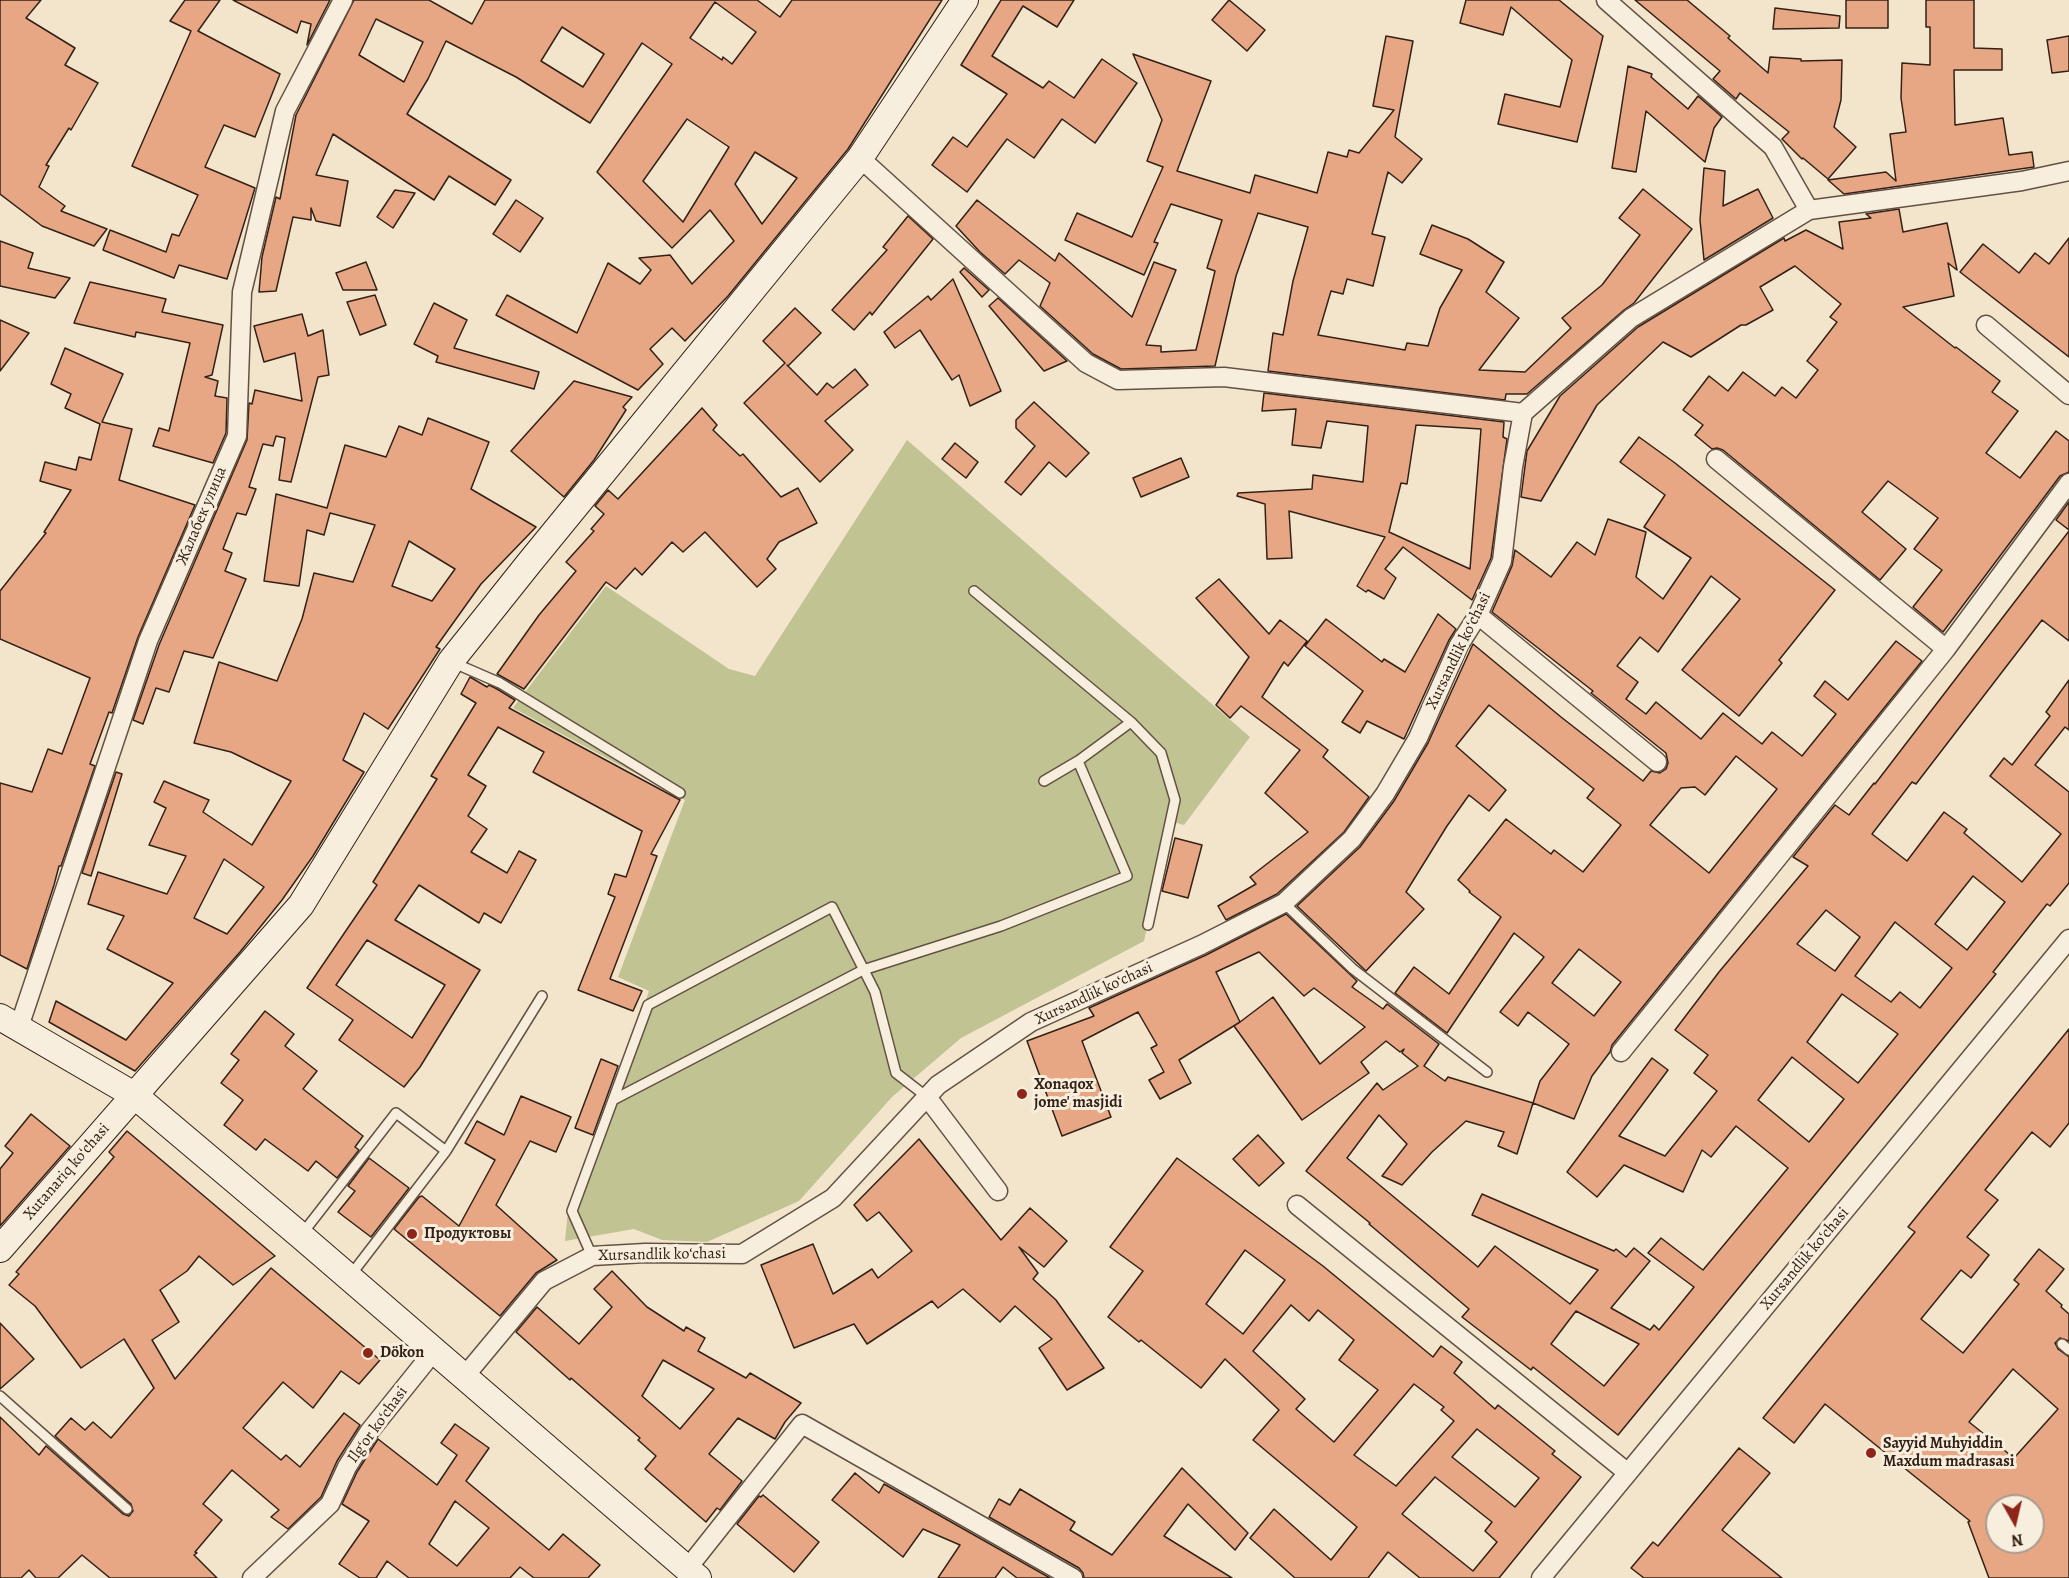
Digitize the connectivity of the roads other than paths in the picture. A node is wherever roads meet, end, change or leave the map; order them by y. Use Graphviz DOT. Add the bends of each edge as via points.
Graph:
graph roads {
  1 [pos="343,0"];
  2 [pos="964,0"];
  3 [pos="1605,0"];
  4 [pos="860,158"];
  5 [pos="2069,171"];
  6 [pos="1809,210"];
  7 [pos="1986,325"];
  8 [pos="2069,395"];
  9 [pos="1523,413"];
  10 [pos="1716,459"];
  11 [pos="2069,483"];
  12 [pos="974,591"];
  13 [pos="1478,615"];
  14 [pos="1946,649"];
  15 [pos="451,661"];
  16 [pos="1131,722"];
  17 [pos="1078,761"];
  18 [pos="1657,762"];
  19 [pos="1044,782"];
  20 [pos="680,793"];
  21 [pos="1284,903"];
  22 [pos="1148,925"];
  23 [pos="2069,939"];
  24 [pos="863,970"];
  25 [pos="542,996"];
  26 [pos="10,1022"];
  27 [pos="1621,1052"];
  28 [pos="1487,1072"];
  29 [pos="134,1095"];
  30 [pos="927,1097"];
  31 [pos="613,1100"];
  32 [pos="446,1151"];
  33 [pos="998,1191"];
  34 [pos="1297,1205"];
  35 [pos="301,1236"];
  36 [pos="0,1249"];
  37 [pos="592,1256"];
  38 [pos="348,1277"];
  39 [pos="434,1351"];
  40 [pos="464,1377"];
  41 [pos="0,1396"];
  42 [pos="1628,1473"];
  43 [pos="127,1509"];
  44 [pos="693,1573"];
  45 [pos="252,1578"];
  46 [pos="1073,1578"];
  47 [pos="1541,1578"];
  1 -- 26 [label="street, Жалабек улица" via="285,111 242,292 237,436 148,641"];
  2 -- 4 [label="street, Xutanariq koʻchasi"];
  3 -- 6 [label="street" via="1773,147"];
  4 -- 9 [label="street" via="1086,363 1118,380 1224,377"];
  4 -- 15 [label="street, Xutanariq koʻchasi"];
  5 -- 6 [label="street" via="2022,182"];
  6 -- 9 [label="street" via="1631,318"];
  7 -- 8 [label="street"];
  9 -- 13 [label="street, Xursandlik koʻchasi" via="1502,561"];
  10 -- 14 [label="street"];
  11 -- 14 [label="street"];
  12 -- 16 [label="lane"];
  13 -- 18 [label="street"];
  13 -- 21 [label="street, Xursandlik koʻchasi" via="1459,645 1418,738 1385,794 1352,838"];
  14 -- 27 [label="street"];
  15 -- 20 [label="lane" via="500,683"];
  15 -- 29 [label="street, Xutanariq koʻchasi" via="301,905"];
  16 -- 17 [label="lane"];
  16 -- 22 [label="lane" via="1161,753 1175,800"];
  17 -- 19 [label="lane"];
  17 -- 24 [label="lane" via="1127,876 1001,926"];
  21 -- 28 [label="lane" via="1353,969"];
  21 -- 30 [label="street, Xursandlik koʻchasi" via="1031,1022 938,1085"];
  23 -- 42 [label="street, Xursandlik koʻchasi"];
  24 -- 30 [label="lane" via="875,992 896,1073"];
  24 -- 31 [label="lane"];
  24 -- 31 [label="lane" via="832,907 648,1005"];
  25 -- 32 [label="lane"];
  26 -- 29 [label="street"];
  29 -- 35 [label="street"];
  29 -- 36 [label="street, Xutanariq koʻchasi"];
  30 -- 33 [label="street"];
  30 -- 37 [label="street, Xursandlik koʻchasi" via="833,1198 742,1254"];
  31 -- 37 [label="lane" via="572,1211"];
  32 -- 35 [label="lane" via="396,1113"];
  32 -- 38 [label="lane"];
  34 -- 42 [label="street"];
  35 -- 38 [label="street"];
  37 -- 40 [label="street, Xursandlik koʻchasi" via="544,1281"];
  38 -- 39 [label="street"];
  39 -- 40 [label="street"];
  39 -- 45 [label="street, Ilgʻor koʻchasi" via="369,1432 330,1504"];
  40 -- 44 [label="street"];
  41 -- 43 [label="lane"];
  42 -- 47 [label="street, Xursandlik koʻchasi"];
  44 -- 46 [label="street" via="802,1424"];
}
